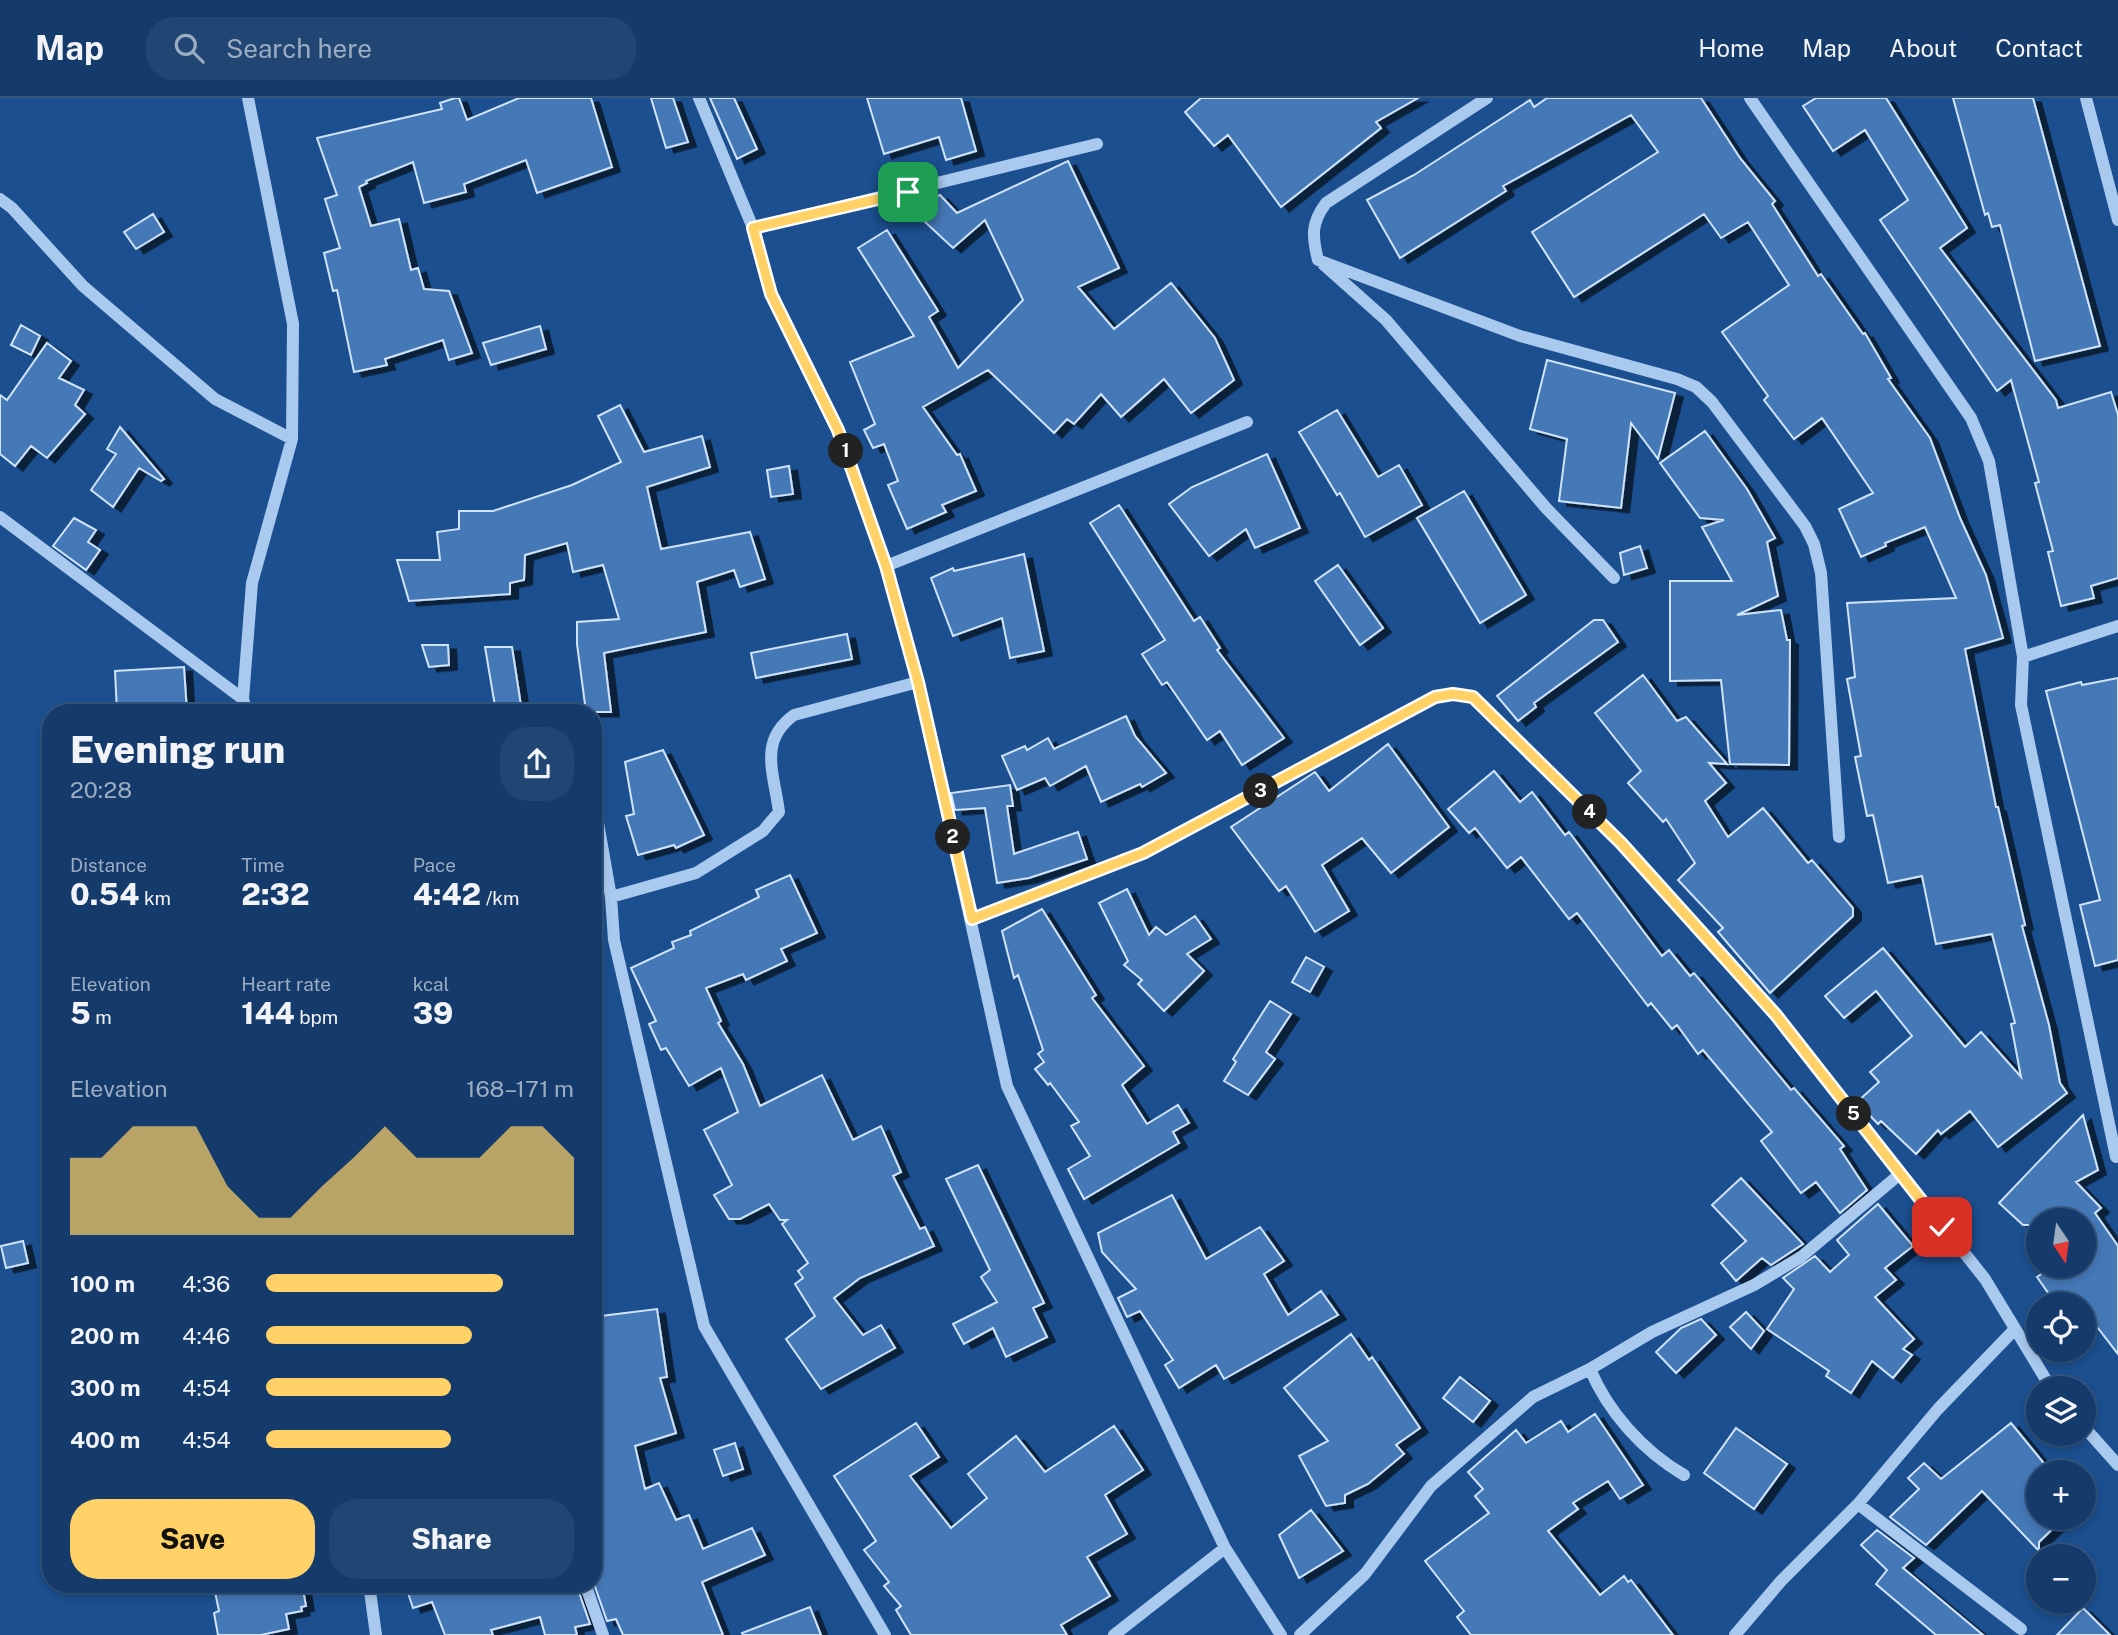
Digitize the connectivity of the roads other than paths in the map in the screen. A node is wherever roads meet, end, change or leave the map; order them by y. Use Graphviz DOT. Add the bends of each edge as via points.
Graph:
graph roads {
  1 [pos="248,98"];
  2 [pos="699,98"];
  3 [pos="1487,98"];
  4 [pos="2087,98"];
  5 [pos="1757,100"];
  6 [pos="1097,144"];
  7 [pos="0,199"];
  8 [pos="2118,220"];
  9 [pos="753,228"];
  10 [pos="1318,260"];
  11 [pos="1247,422"];
  12 [pos="292,439"];
  13 [pos="0,517"];
  14 [pos="886,566"];
  15 [pos="1614,578"];
  16 [pos="2118,626"];
  17 [pos="2023,657"];
  18 [pos="918,682"];
  19 [pos="242,704"];
  20 [pos="245,704"];
  21 [pos="1839,837"];
  22 [pos="602,845"];
  23 [pos="611,897"];
  24 [pos="972,919"];
  25 [pos="2116,1157"];
  26 [pos="1900,1174"];
  27 [pos="2014,1331"];
  28 [pos="1590,1368"];
  29 [pos="2043,1376"];
  30 [pos="2096,1440"];
  31 [pos="2118,1465"];
  32 [pos="1684,1475"];
  33 [pos="1858,1504"];
  34 [pos="1225,1548"];
  35 [pos="370,1593"];
  36 [pos="588,1593"];
  37 [pos="2021,1629"];
  38 [pos="376,1635"];
  39 [pos="603,1635"];
  40 [pos="885,1635"];
  41 [pos="1114,1635"];
  42 [pos="1282,1635"];
  43 [pos="1300,1635"];
  44 [pos="1735,1635"];
  1 -- 12 [label="street" via="293,324"];
  2 -- 9 [label="street"];
  3 -- 10 [label="street" via="1326,203 1312,234"];
  4 -- 8 [label="street"];
  5 -- 17 [label="street" via="1970,418 1989,461"];
  6 -- 9 [label="street"];
  7 -- 12 [label="street" via="83,286 215,399"];
  9 -- 14 [label="street" via="771,294 838,430"];
  10 -- 15 [label="street" via="1386,320 1546,508"];
  10 -- 21 [label="street" via="1520,336 1678,379 1712,402 1814,544 1821,573"];
  11 -- 14 [label="street"];
  12 -- 20 [label="street" via="252,583"];
  13 -- 19 [label="street"];
  14 -- 18 [label="street"];
  16 -- 17 [label="street"];
  17 -- 25 [label="street" via="2021,705"];
  18 -- 23 [label="street" via="794,715 779,725 770,744 779,812 763,831 696,873"];
  18 -- 24 [label="street"];
  22 -- 23 [label="street"];
  23 -- 40 [label="street" via="614,940 704,1326"];
  24 -- 26 [label="street" via="1143,853 1435,697 1473,697 1621,843 1776,1015"];
  24 -- 34 [label="street" via="1007,1086"];
  26 -- 27 [label="street" via="1984,1279"];
  26 -- 28 [label="street" via="1801,1257"];
  27 -- 29 [label="street"];
  27 -- 33 [label="street" via="1929,1419"];
  28 -- 32 [label="street" via="1617,1417 1664,1463"];
  28 -- 43 [label="street" via="1533,1397 1432,1486 1365,1574"];
  30 -- 31 [label="street"];
  33 -- 37 [label="street"];
  33 -- 44 [label="street"];
  34 -- 41 [label="street"];
  34 -- 42 [label="street"];
  35 -- 38 [label="street"];
  36 -- 39 [label="street"];
}
